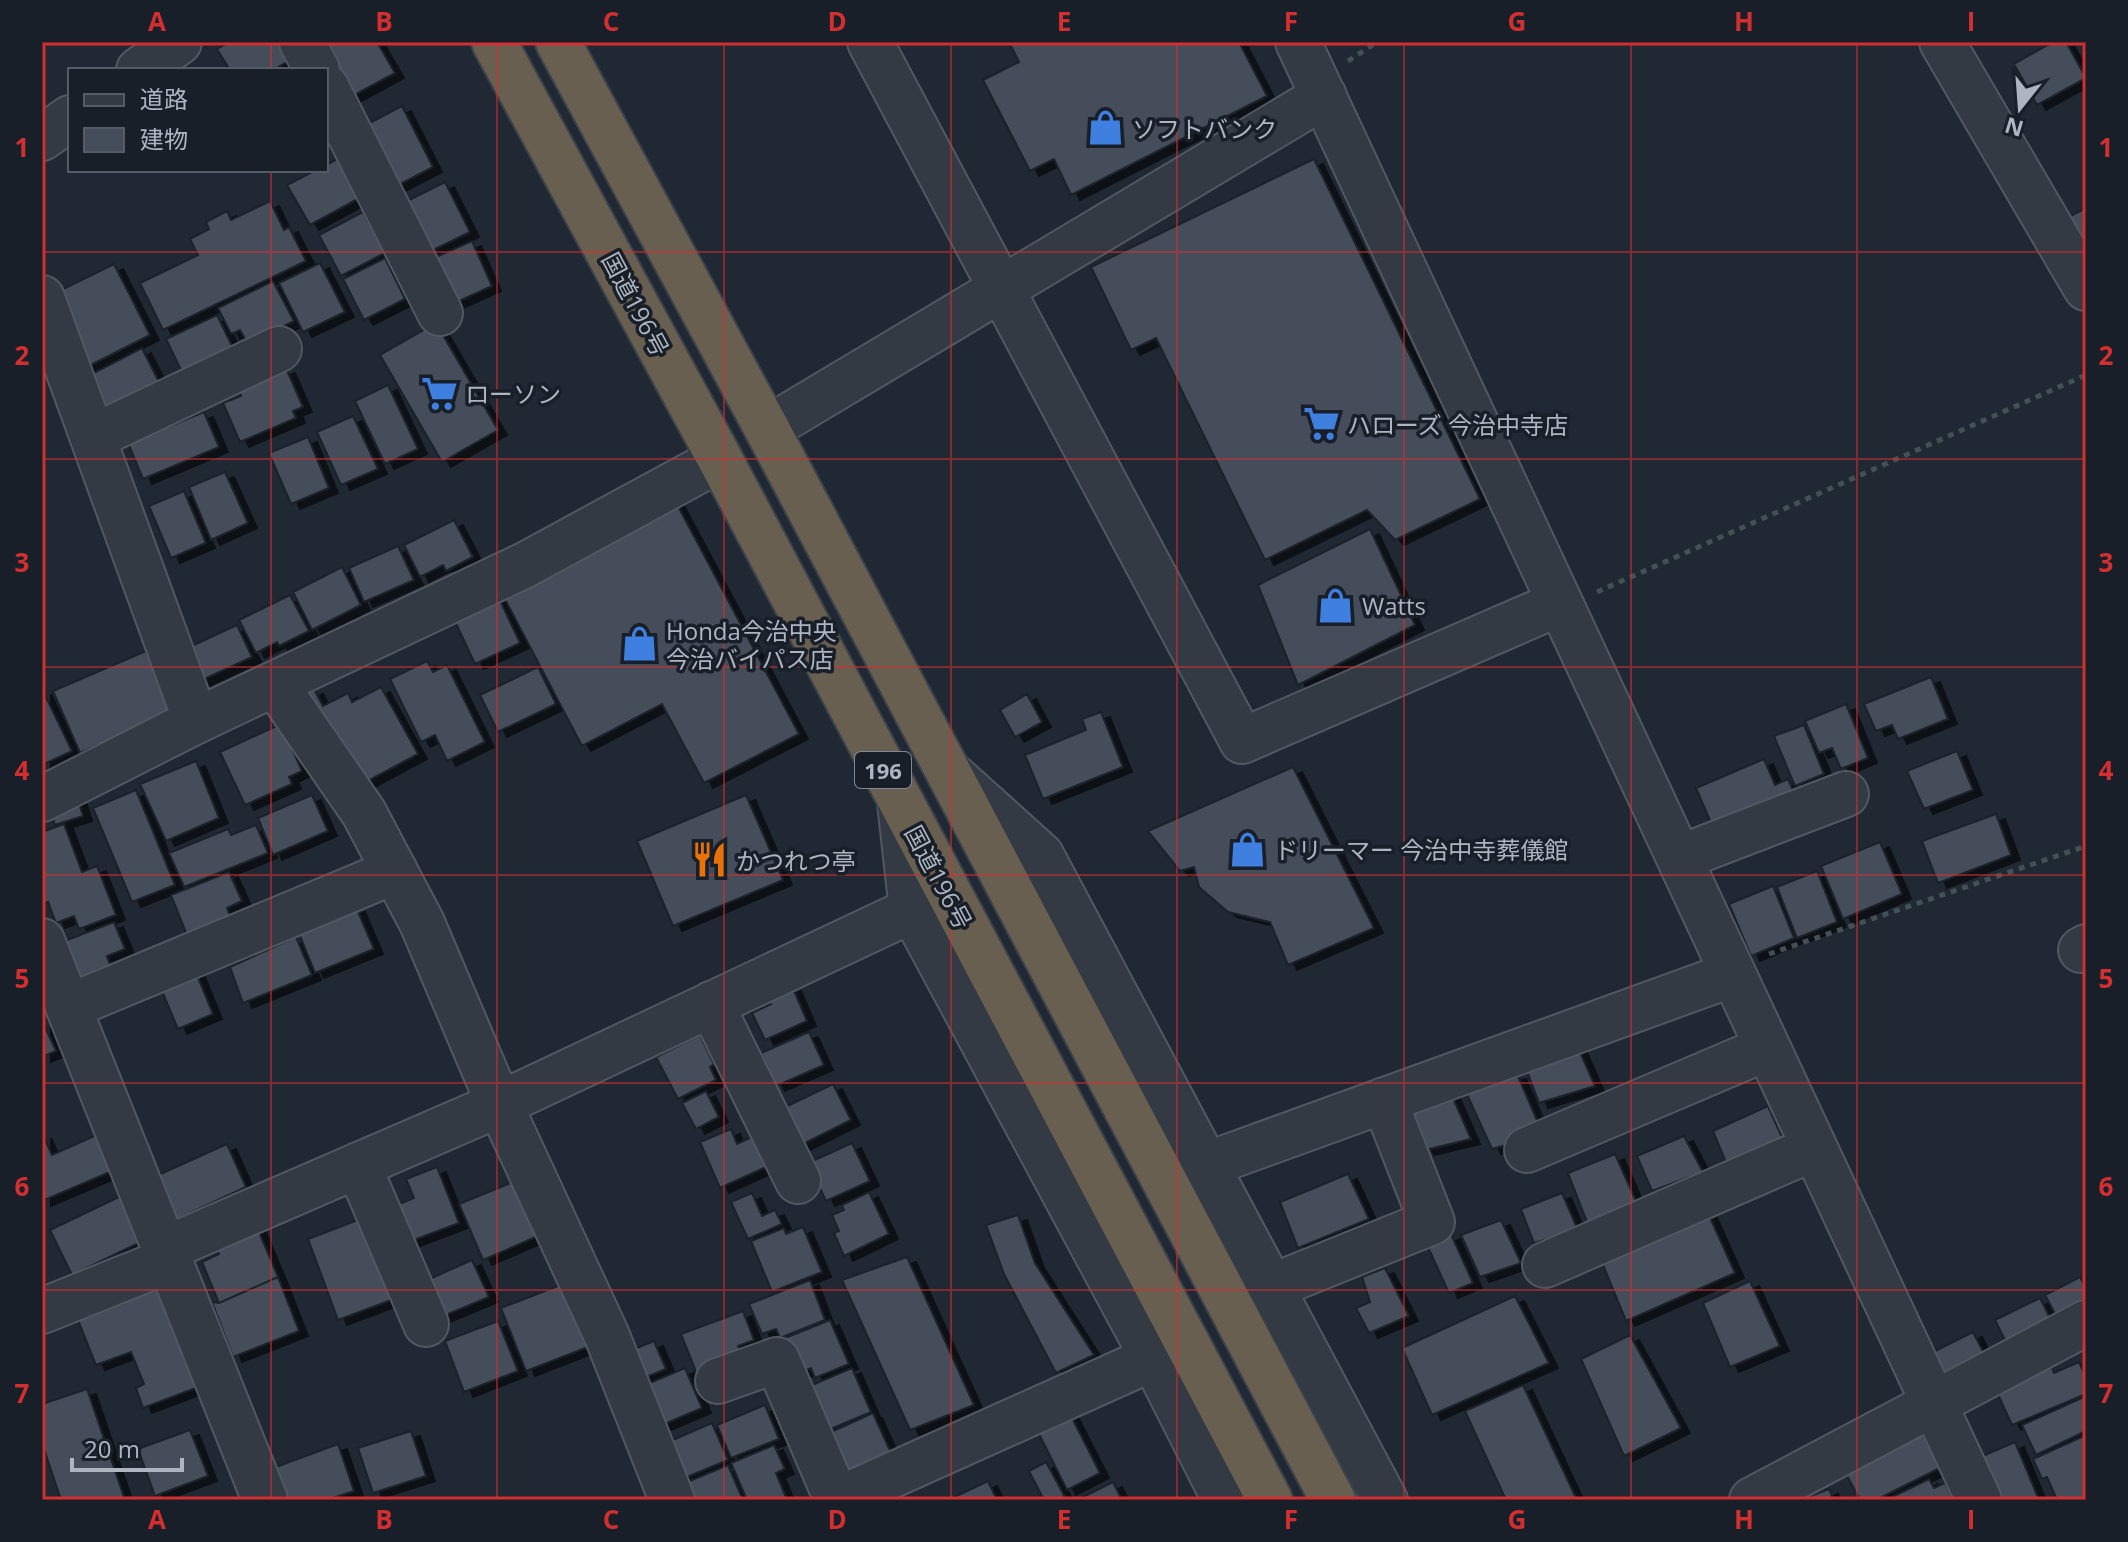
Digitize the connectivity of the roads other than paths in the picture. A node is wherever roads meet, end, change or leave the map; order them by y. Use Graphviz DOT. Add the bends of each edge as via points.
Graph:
graph roads {
  1 [pos="179,42"];
  2 [pos="302,42"];
  3 [pos="494,42"];
  4 [pos="558,42"];
  5 [pos="870,42"];
  6 [pos="1298,42"];
  7 [pos="1957,47"];
  8 [pos="142,68"];
  9 [pos="316,68"];
  10 [pos="328,91"];
  11 [pos="1324,96"];
  12 [pos="68,119"];
  13 [pos="42,138"];
  14 [pos="2086,288"];
  15 [pos="1001,289"];
  16 [pos="42,298"];
  17 [pos="440,313"];
  18 [pos="279,349"];
  19 [pos="767,429"];
  20 [pos="93,437"];
  21 [pos="720,459"];
  22 [pos="1561,605"];
  23 [pos="275,684"];
  24 [pos="196,721"];
  25 [pos="947,770"];
  26 [pos="1846,794"];
  27 [pos="42,799"];
  28 [pos="900,803"];
  29 [pos="1679,858"];
  30 [pos="395,871"];
  31 [pos="912,910"];
  32 [pos="42,941"];
  33 [pos="1731,970"];
  34 [pos="711,1004"];
  35 [pos="68,1007"];
  36 [pos="1767,1048"];
  37 [pos="1384,1100"];
  38 [pos="500,1104"];
  39 [pos="1814,1148"];
  40 [pos="1527,1150"];
  41 [pos="358,1165"];
  42 [pos="1206,1165"];
  43 [pos="798,1181"];
  44 [pos="167,1254"];
  45 [pos="1545,1265"];
  46 [pos="1271,1287"];
  47 [pos="42,1311"];
  48 [pos="2086,1323"];
  49 [pos="426,1324"];
  50 [pos="1153,1358"];
  51 [pos="718,1381"];
  52 [pos="1935,1406"];
  53 [pos="920,1483"];
  54 [pos="265,1500"];
  55 [pos="672,1500"];
  56 [pos="837,1500"];
  57 [pos="1225,1500"];
  58 [pos="1270,1500"];
  59 [pos="1333,1500"];
  60 [pos="1385,1500"];
  61 [pos="1752,1500"];
  62 [pos="1979,1500"];
  1 -- 8 [label="street"];
  2 -- 9 [label="street"];
  3 -- 21 [label="highway, 国道196号 / 196"];
  4 -- 19 [label="highway, 196"];
  5 -- 15 [label="street"];
  6 -- 11 [label="street"];
  7 -- 14 [label="street"];
  10 -- 17 [label="street"];
  11 -- 15 [label="street"];
  11 -- 22 [label="street"];
  12 -- 13 [label="street"];
  15 -- 19 [label="street"];
  15 -- 22 [label="street" via="1242,741"];
  16 -- 20 [label="street"];
  18 -- 20 [label="street"];
  19 -- 25 [label="highway, 196"];
  20 -- 24 [label="street"];
  21 -- 23 [label="street" via="525,565"];
  21 -- 28 [label="highway, 国道196号 / 196"];
  22 -- 29 [label="street"];
  23 -- 24 [label="street"];
  23 -- 30 [label="street" via="364,813"];
  24 -- 27 [label="street"];
  25 -- 42 [label="street" via="1041,855"];
  25 -- 59 [label="highway, 196"];
  26 -- 29 [label="street"];
  28 -- 31 [label="street"];
  28 -- 58 [label="highway, 国道196号 / 196"];
  29 -- 33 [label="street"];
  30 -- 35 [label="street"];
  30 -- 38 [label="street"];
  31 -- 34 [label="street"];
  31 -- 50 [label="street"];
  32 -- 35 [label="street"];
  33 -- 36 [label="street"];
  33 -- 37 [label="street"];
  34 -- 38 [label="street"];
  34 -- 43 [label="street"];
  35 -- 44 [label="street"];
  36 -- 39 [label="street"];
  36 -- 40 [label="street"];
  37 -- 42 [label="street"];
  37 -- 46 [label="street" via="1432,1222"];
  38 -- 41 [label="street"];
  38 -- 55 [label="street" via="607,1336"];
  39 -- 45 [label="street"];
  39 -- 52 [label="street"];
  41 -- 44 [label="street"];
  41 -- 49 [label="street"];
  42 -- 46 [label="street"];
  44 -- 47 [label="street"];
  44 -- 54 [label="street"];
  46 -- 60 [label="street"];
  48 -- 52 [label="street"];
  50 -- 53 [label="street"];
  50 -- 57 [label="street"];
  51 -- 56 [label="street" via="777,1360"];
  52 -- 61 [label="street"];
  52 -- 62 [label="street"];
  53 -- 56 [label="street"];
}
